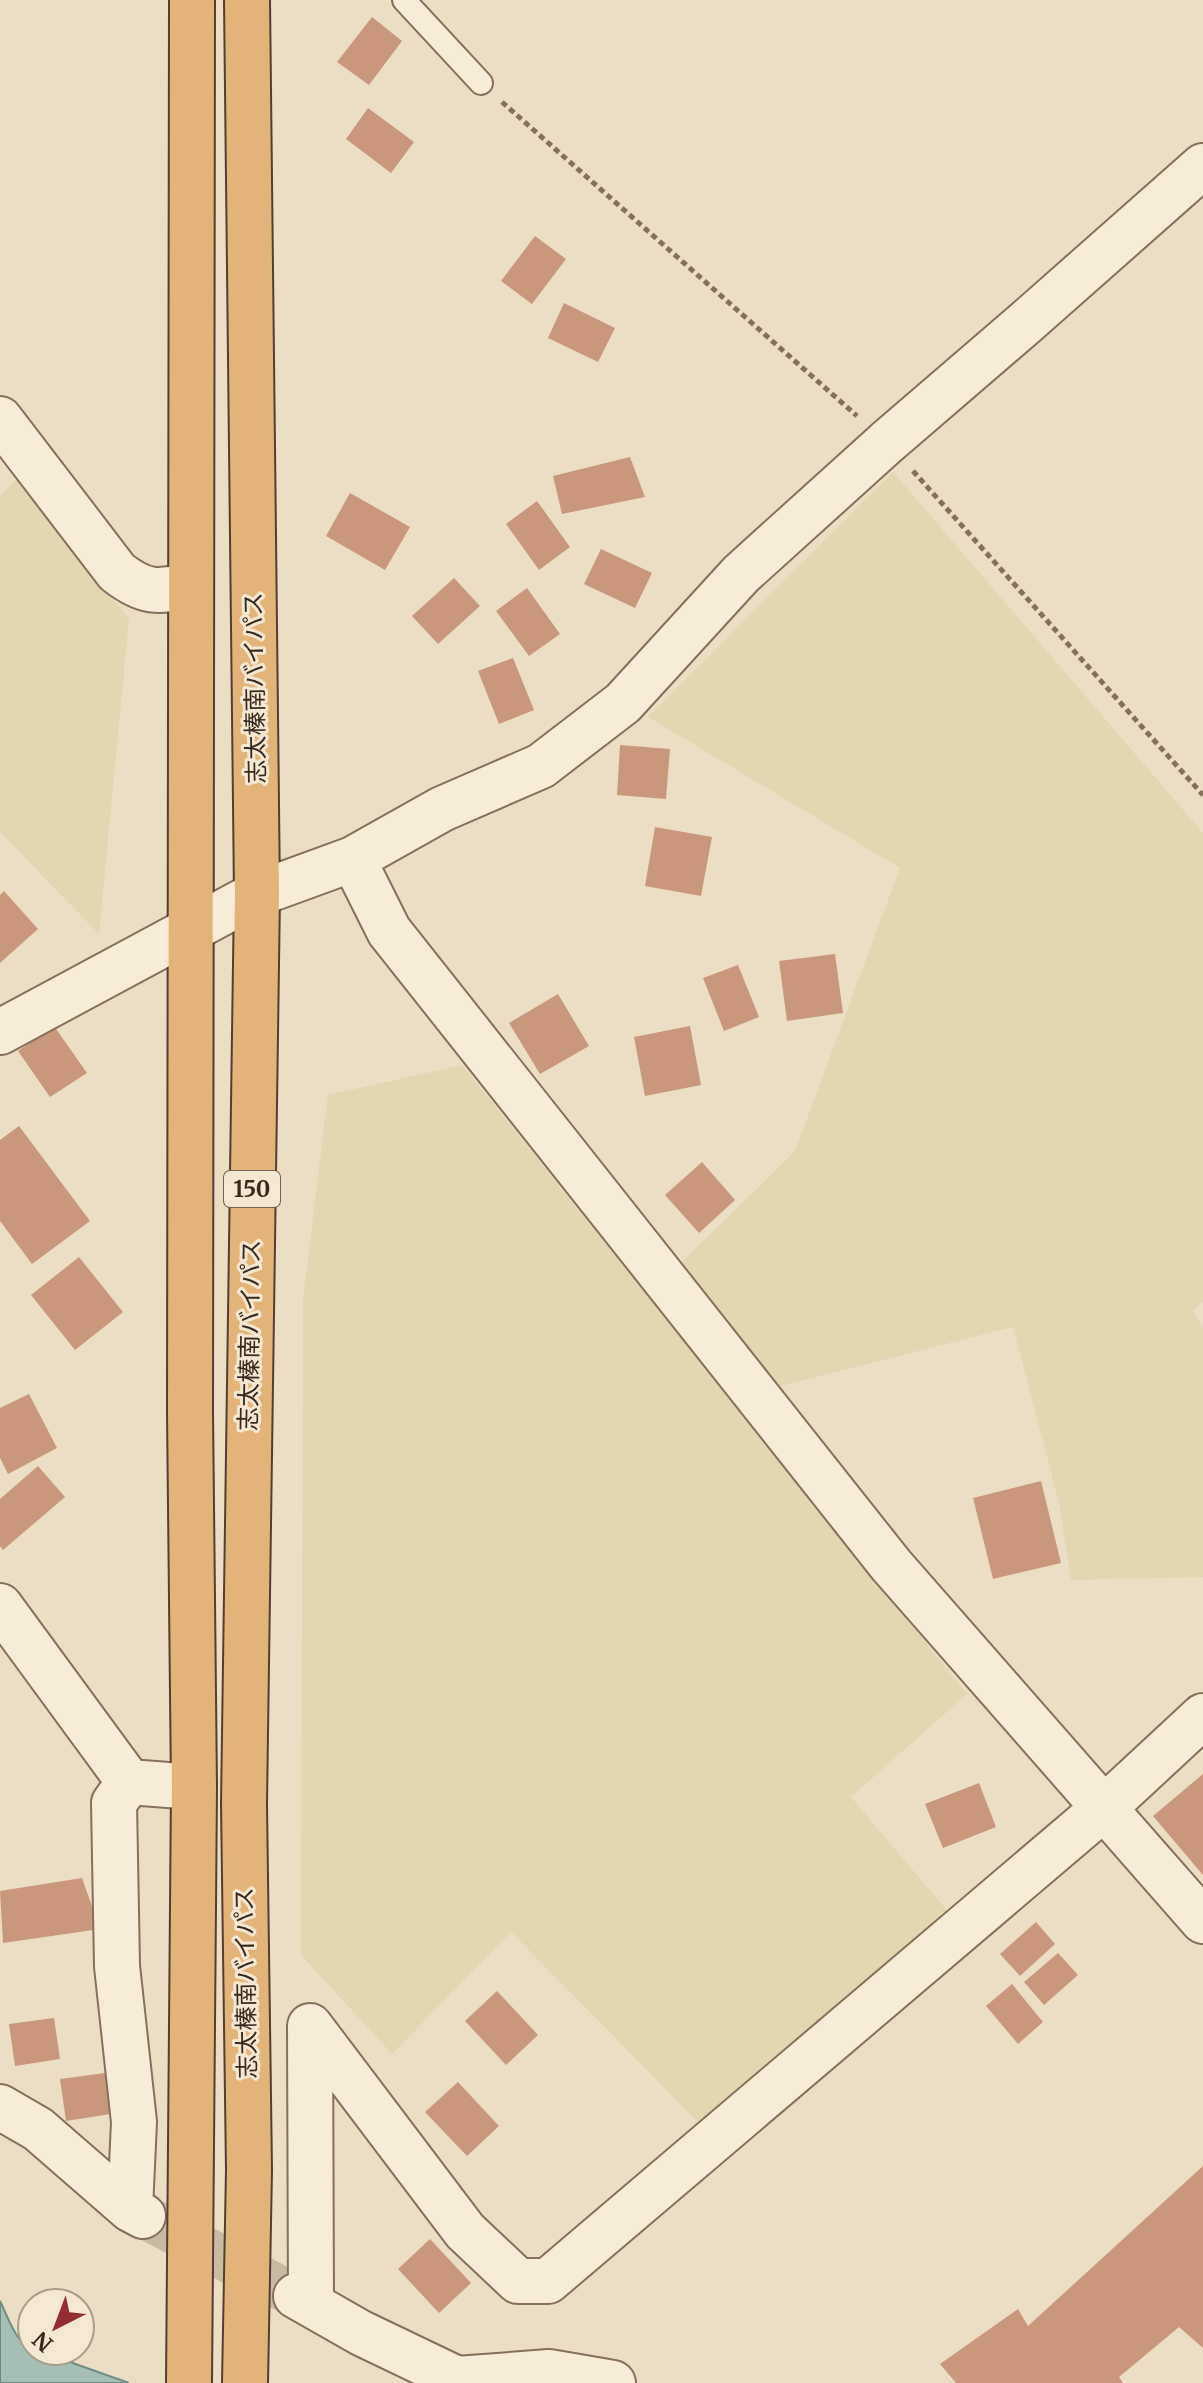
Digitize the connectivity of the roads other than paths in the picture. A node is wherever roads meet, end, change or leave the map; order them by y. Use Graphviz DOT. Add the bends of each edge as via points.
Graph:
graph roads {
  1 [pos="192,0"];
  2 [pos="247,0"];
  3 [pos="404,0"];
  4 [pos="481,83"];
  5 [pos="1203,166"];
  6 [pos="0,419"];
  7 [pos="191,586"];
  8 [pos="353,859"];
  9 [pos="257,894"];
  10 [pos="192,929"];
  11 [pos="0,1032"];
  12 [pos="0,1606"];
  13 [pos="1203,1716"];
  14 [pos="129,1782"];
  15 [pos="194,1787"];
  16 [pos="1104,1808"];
  17 [pos="1203,1921"];
  18 [pos="0,2107"];
  19 [pos="189,2378"];
  20 [pos="245,2381"];
  21 [pos="613,2383"];
  1 -- 7 [label="highway, 150"];
  2 -- 9 [label="highway, 志太榛南バイパス / 150"];
  3 -- 4 [label="lane"];
  5 -- 8 [label="street" via="741,574 623,703 541,766 442,809"];
  6 -- 7 [label="street" via="117,572 136,587 163,591"];
  7 -- 10 [label="highway, 150"];
  8 -- 9 [label="street"];
  8 -- 16 [label="street" via="389,931 891,1565"];
  9 -- 10 [label="street"];
  9 -- 20 [label="highway, 志太榛南バイパス / 150" via="244,1788 249,2170"];
  10 -- 11 [label="street"];
  10 -- 15 [label="highway, 150"];
  12 -- 14 [label="street"];
  13 -- 16 [label="street"];
  14 -- 15 [label="street"];
  14 -- 18 [label="street" via="114,1803 117,1966 134,2122 136,2212 38,2129"];
  15 -- 19 [label="highway, 150"];
  16 -- 17 [label="street"];
  16 -- 21 [label="street" via="548,2281 518,2281 465,2231 310,2026 303,2299 457,2379 549,2372"];
}
